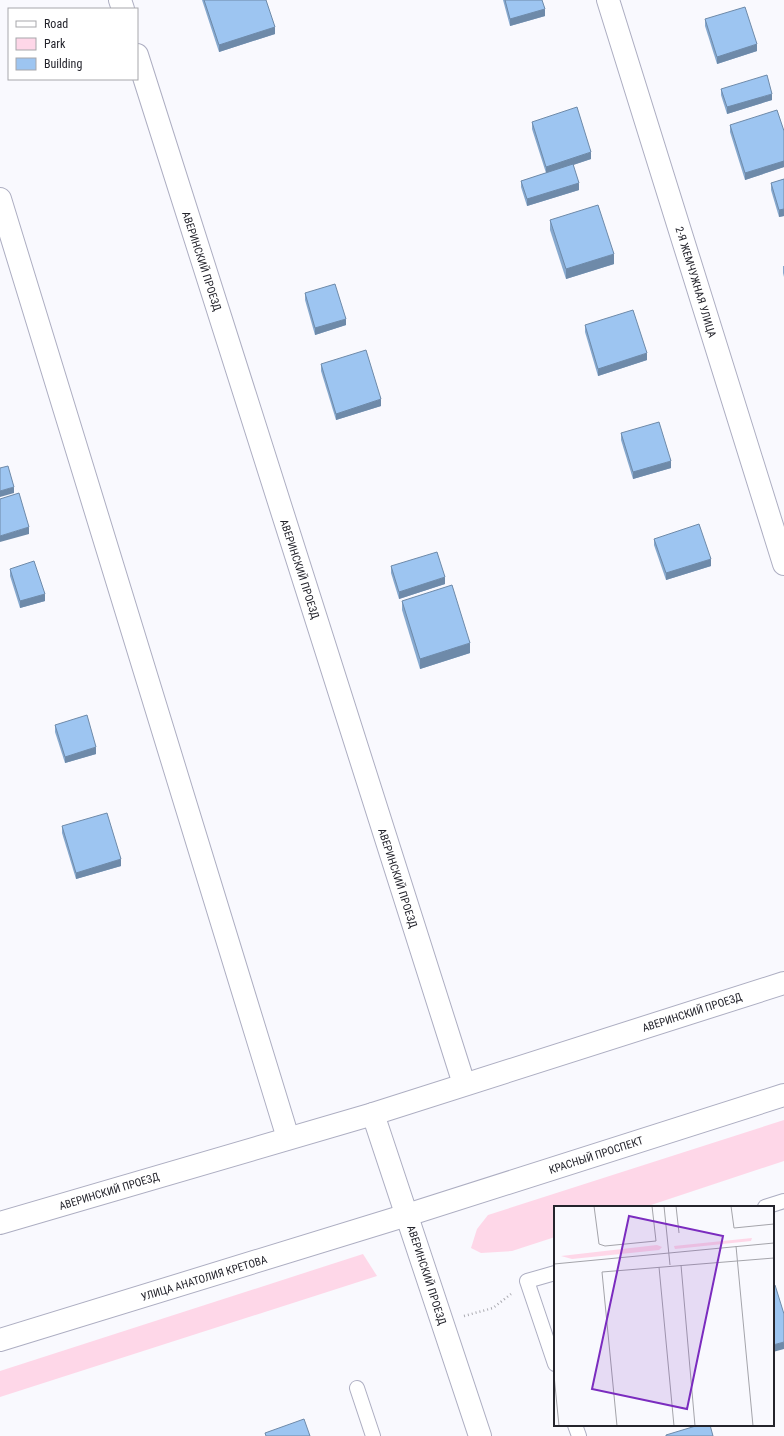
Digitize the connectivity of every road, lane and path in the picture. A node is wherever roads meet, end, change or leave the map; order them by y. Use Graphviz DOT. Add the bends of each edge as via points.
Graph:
graph roads {
  1 [pos="608,0"];
  2 [pos="138,57"];
  3 [pos="0,199"];
  4 [pos="784,564"];
  5 [pos="784,983"];
  6 [pos="464,1084"];
  7 [pos="784,1095"];
  8 [pos="373,1114"];
  9 [pos="288,1138"];
  10 [pos="784,1201"];
  11 [pos="768,1206"];
  12 [pos="407,1215"];
  13 [pos="0,1223"];
  14 [pos="554,1272"];
  15 [pos="527,1281"];
  16 [pos="442,1322"];
  17 [pos="0,1340"];
  18 [pos="554,1361"];
  19 [pos="357,1388"];
  20 [pos="575,1426"];
  21 [pos="373,1436"];
  22 [pos="480,1436"];
  23 [pos="579,1436"];
  1 -- 4 [label="street, 2-Я ЖЕМЧУЖНАЯ УЛИЦА"];
  2 -- 6 [label="street, АВЕРИНСКИЙ ПРОЕЗД"];
  3 -- 9 [label="street"];
  5 -- 6 [label="street, АВЕРИНСКИЙ ПРОЕЗД"];
  6 -- 8 [label="street, АВЕРИНСКИЙ ПРОЕЗД"];
  7 -- 12 [label="street, КРАСНЫЙ ПРОСПЕКТ"];
  8 -- 9 [label="street, АВЕРИНСКИЙ ПРОЕЗД"];
  8 -- 12 [label="street, АВЕРИНСКИЙ ПРОЕЗД"];
  9 -- 13 [label="street, АВЕРИНСКИЙ ПРОЕЗД"];
  10 -- 11 [label="lane"];
  12 -- 16 [label="street, АВЕРИНСКИЙ ПРОЕЗД"];
  12 -- 17 [label="street, УЛИЦА АНАТОЛИЯ КРЕТОВА"];
  14 -- 15 [label="lane"];
  15 -- 16 [label="path" via="493,1308"];
  15 -- 18 [label="lane"];
  16 -- 22 [label="street, АВЕРИНСКИЙ ПРОЕЗД"];
  19 -- 21 [label="lane"];
  20 -- 23 [label="lane"];
}
